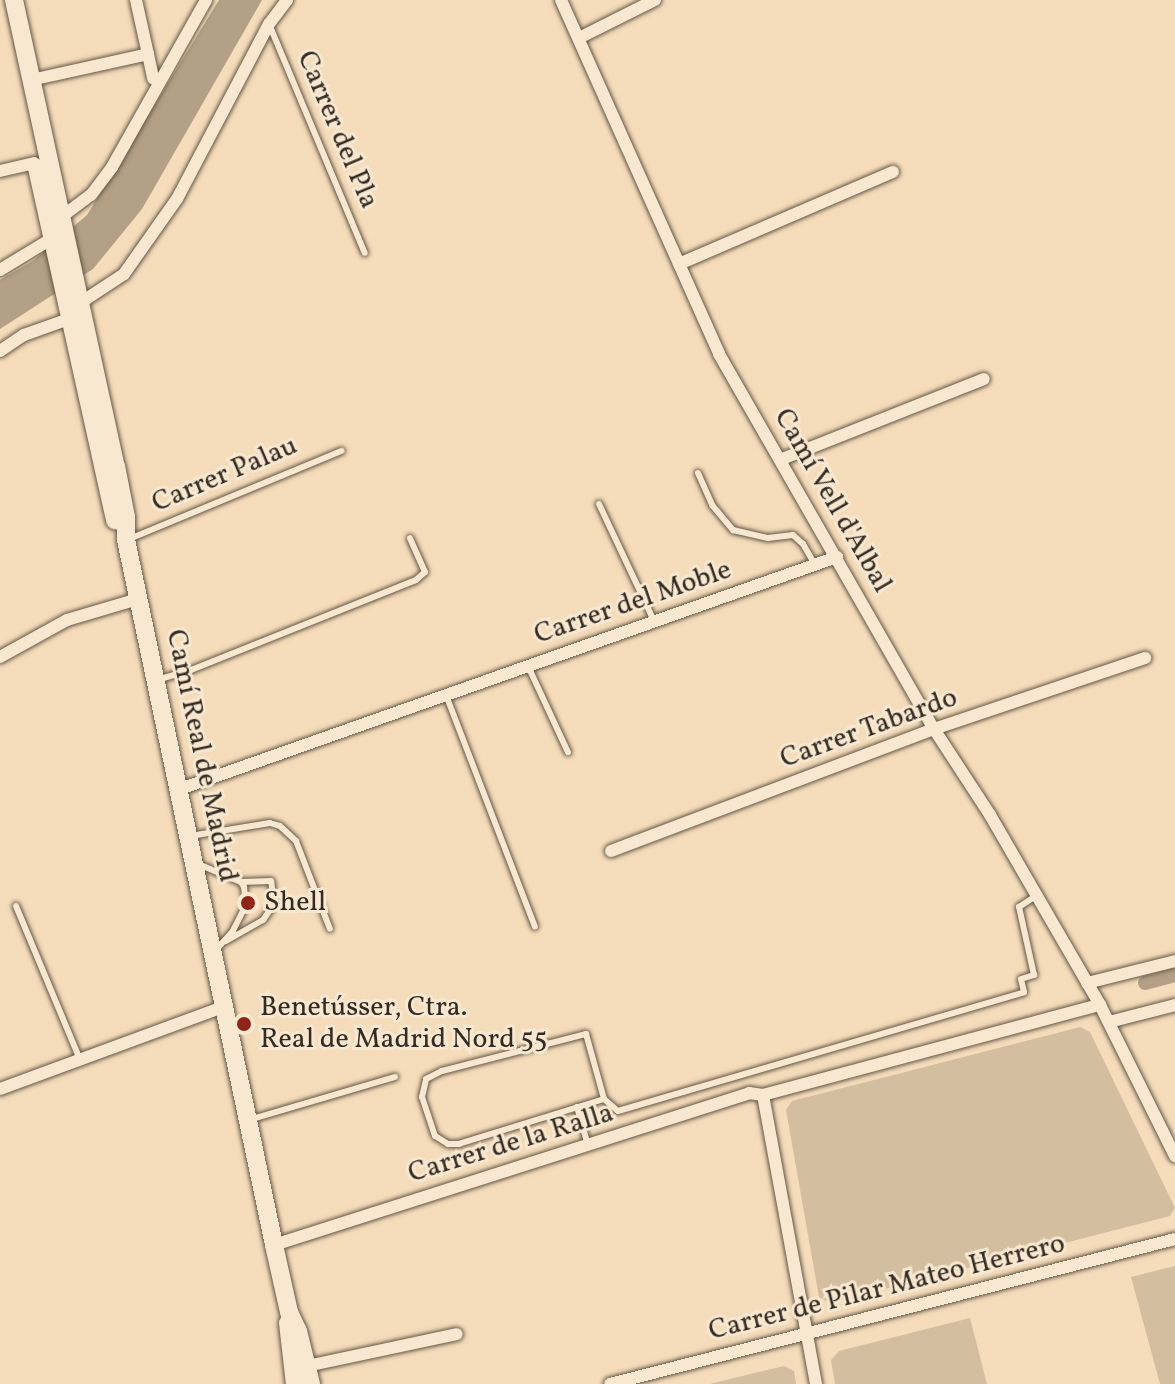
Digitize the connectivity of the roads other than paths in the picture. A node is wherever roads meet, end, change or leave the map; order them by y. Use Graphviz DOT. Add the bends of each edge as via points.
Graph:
graph roads {
  1 [pos="2,0"];
  2 [pos="14,0"];
  3 [pos="136,0"];
  4 [pos="206,0"];
  5 [pos="287,0"];
  6 [pos="561,0"];
  7 [pos="655,0"];
  8 [pos="269,24"];
  9 [pos="579,38"];
  10 [pos="148,54"];
  11 [pos="153,78"];
  12 [pos="31,80"];
  13 [pos="41,161"];
  14 [pos="0,171"];
  15 [pos="893,172"];
  16 [pos="58,228"];
  17 [pos="365,253"];
  18 [pos="679,264"];
  19 [pos="0,270"];
  20 [pos="71,305"];
  21 [pos="0,351"];
  22 [pos="984,379"];
  23 [pos="341,451"];
  24 [pos="782,459"];
  25 [pos="698,473"];
  26 [pos="599,504"];
  27 [pos="410,538"];
  28 [pos="126,540"];
  29 [pos="837,557"];
  30 [pos="815,565"];
  31 [pos="138,599"];
  32 [pos="654,621"];
  33 [pos="0,657"];
  34 [pos="1145,658"];
  35 [pos="528,666"];
  36 [pos="156,680"];
  37 [pos="446,695"];
  38 [pos="934,729"];
  39 [pos="568,752"];
  40 [pos="180,789"];
  41 [pos="190,836"];
  42 [pos="611,851"];
  43 [pos="195,863"];
  44 [pos="241,882"];
  45 [pos="1037,896"];
  46 [pos="16,906"];
  47 [pos="535,927"];
  48 [pos="330,929"];
  49 [pos="218,947"];
  50 [pos="1175,961"];
  51 [pos="1087,983"];
  52 [pos="1100,1005"];
  53 [pos="1175,1005"];
  54 [pos="225,1006"];
  55 [pos="1109,1022"];
  56 [pos="80,1060"];
  57 [pos="395,1077"];
  58 [pos="0,1089"];
  59 [pos="763,1095"];
  60 [pos="604,1099"];
  61 [pos="577,1107"];
  62 [pos="248,1120"];
  63 [pos="588,1145"];
  64 [pos="1175,1156"];
  65 [pos="1175,1239"];
  66 [pos="274,1245"];
  67 [pos="289,1312"];
  68 [pos="457,1334"];
  69 [pos="806,1334"];
  70 [pos="309,1375"];
  71 [pos="649,1379"];
  72 [pos="295,1384"];
  73 [pos="610,1384"];
  74 [pos="816,1384"];
  1 -- 13 [label="street"];
  2 -- 12 [label="street"];
  3 -- 10 [label="street"];
  4 -- 16 [label="street" via="112,167"];
  5 -- 8 [label="street"];
  6 -- 9 [label="street, Camí Vell d'Albal"];
  7 -- 9 [label="street"];
  8 -- 17 [label="lane, Carrer del Pla"];
  8 -- 20 [label="street" via="177,199 124,274"];
  9 -- 18 [label="street, Camí Vell d'Albal"];
  10 -- 11 [label="street"];
  10 -- 12 [label="street"];
  12 -- 13 [label="street"];
  13 -- 14 [label="street"];
  13 -- 16 [label="street"];
  15 -- 18 [label="street"];
  16 -- 19 [label="street"];
  16 -- 20 [label="street"];
  18 -- 24 [label="street, Camí Vell d'Albal" via="719,354"];
  20 -- 21 [label="street"];
  20 -- 28 [label="street, Camí Real de Madrid" via="115,521"];
  20 -- 28 [label="street, Camí Real de Madrid" via="97,379 126,517"];
  22 -- 24 [label="street"];
  23 -- 28 [label="lane, Carrer Palau"];
  24 -- 29 [label="street, Camí Vell d'Albal"];
  25 -- 30 [label="lane" via="712,505 733,530 768,538 793,535"];
  26 -- 32 [label="lane"];
  27 -- 36 [label="lane" via="425,572 416,580"];
  28 -- 31 [label="street, Camí Real de Madrid"];
  29 -- 30 [label="street, Carrer del Moble"];
  29 -- 38 [label="street, Camí Vell d'Albal"];
  30 -- 32 [label="street, Carrer del Moble"];
  31 -- 33 [label="street" via="67,620"];
  31 -- 36 [label="street, Camí Real de Madrid"];
  32 -- 35 [label="street, Carrer del Moble"];
  34 -- 38 [label="street, Carrer Tabardo"];
  35 -- 37 [label="street, Carrer del Moble"];
  35 -- 39 [label="lane"];
  36 -- 40 [label="street, Camí Real de Madrid"];
  37 -- 40 [label="street, Carrer del Moble"];
  37 -- 47 [label="lane"];
  38 -- 42 [label="street, Carrer Tabardo"];
  38 -- 45 [label="street, Camí Vell d'Albal"];
  40 -- 41 [label="street, Camí Real de Madrid"];
  41 -- 43 [label="street, Camí Real de Madrid"];
  41 -- 48 [label="lane" via="270,823 280,826 296,841"];
  43 -- 44 [label="lane"];
  43 -- 49 [label="street, Camí Real de Madrid"];
  44 -- 49 [label="lane" via="246,905"];
  44 -- 49 [label="lane" via="271,881 274,904 248,932"];
  45 -- 51 [label="street, Camí Vell d'Albal"];
  45 -- 60 [label="lane" via="1019,907 1034,975 1021,979 1024,992 618,1111"];
  46 -- 56 [label="lane"];
  49 -- 54 [label="street, Camí Real de Madrid"];
  50 -- 51 [label="street"];
  51 -- 52 [label="street, Camí Vell d'Albal"];
  52 -- 55 [label="street, Camí Vell d'Albal"];
  52 -- 59 [label="street, Carrer de la Ralla"];
  53 -- 55 [label="street"];
  54 -- 56 [label="street"];
  54 -- 62 [label="street, Camí Real de Madrid"];
  55 -- 64 [label="street, Camí Vell d'Albal"];
  56 -- 58 [label="street"];
  57 -- 62 [label="lane"];
  59 -- 63 [label="street, Carrer de la Ralla" via="749,1093"];
  59 -- 69 [label="street"];
  60 -- 61 [label="lane"];
  60 -- 61 [label="lane" via="586,1034 442,1071 426,1079 422,1097 435,1136 448,1144"];
  61 -- 63 [label="lane"];
  62 -- 66 [label="street, Camí Real de Madrid"];
  63 -- 66 [label="street, Carrer de la Ralla"];
  65 -- 69 [label="street, Carrer de Pilar Mateo Herrero"];
  66 -- 67 [label="street, Camí Real de Madrid"];
  67 -- 70 [label="street, Camí Real de Madrid"];
  67 -- 72 [label="street, Camí Real de Madrid"];
  68 -- 70 [label="street"];
  69 -- 71 [label="street, Carrer de Pilar Mateo Herrero"];
  69 -- 74 [label="street"];
  71 -- 73 [label="street, Carrer de Pilar Mateo Herrero"];
}
